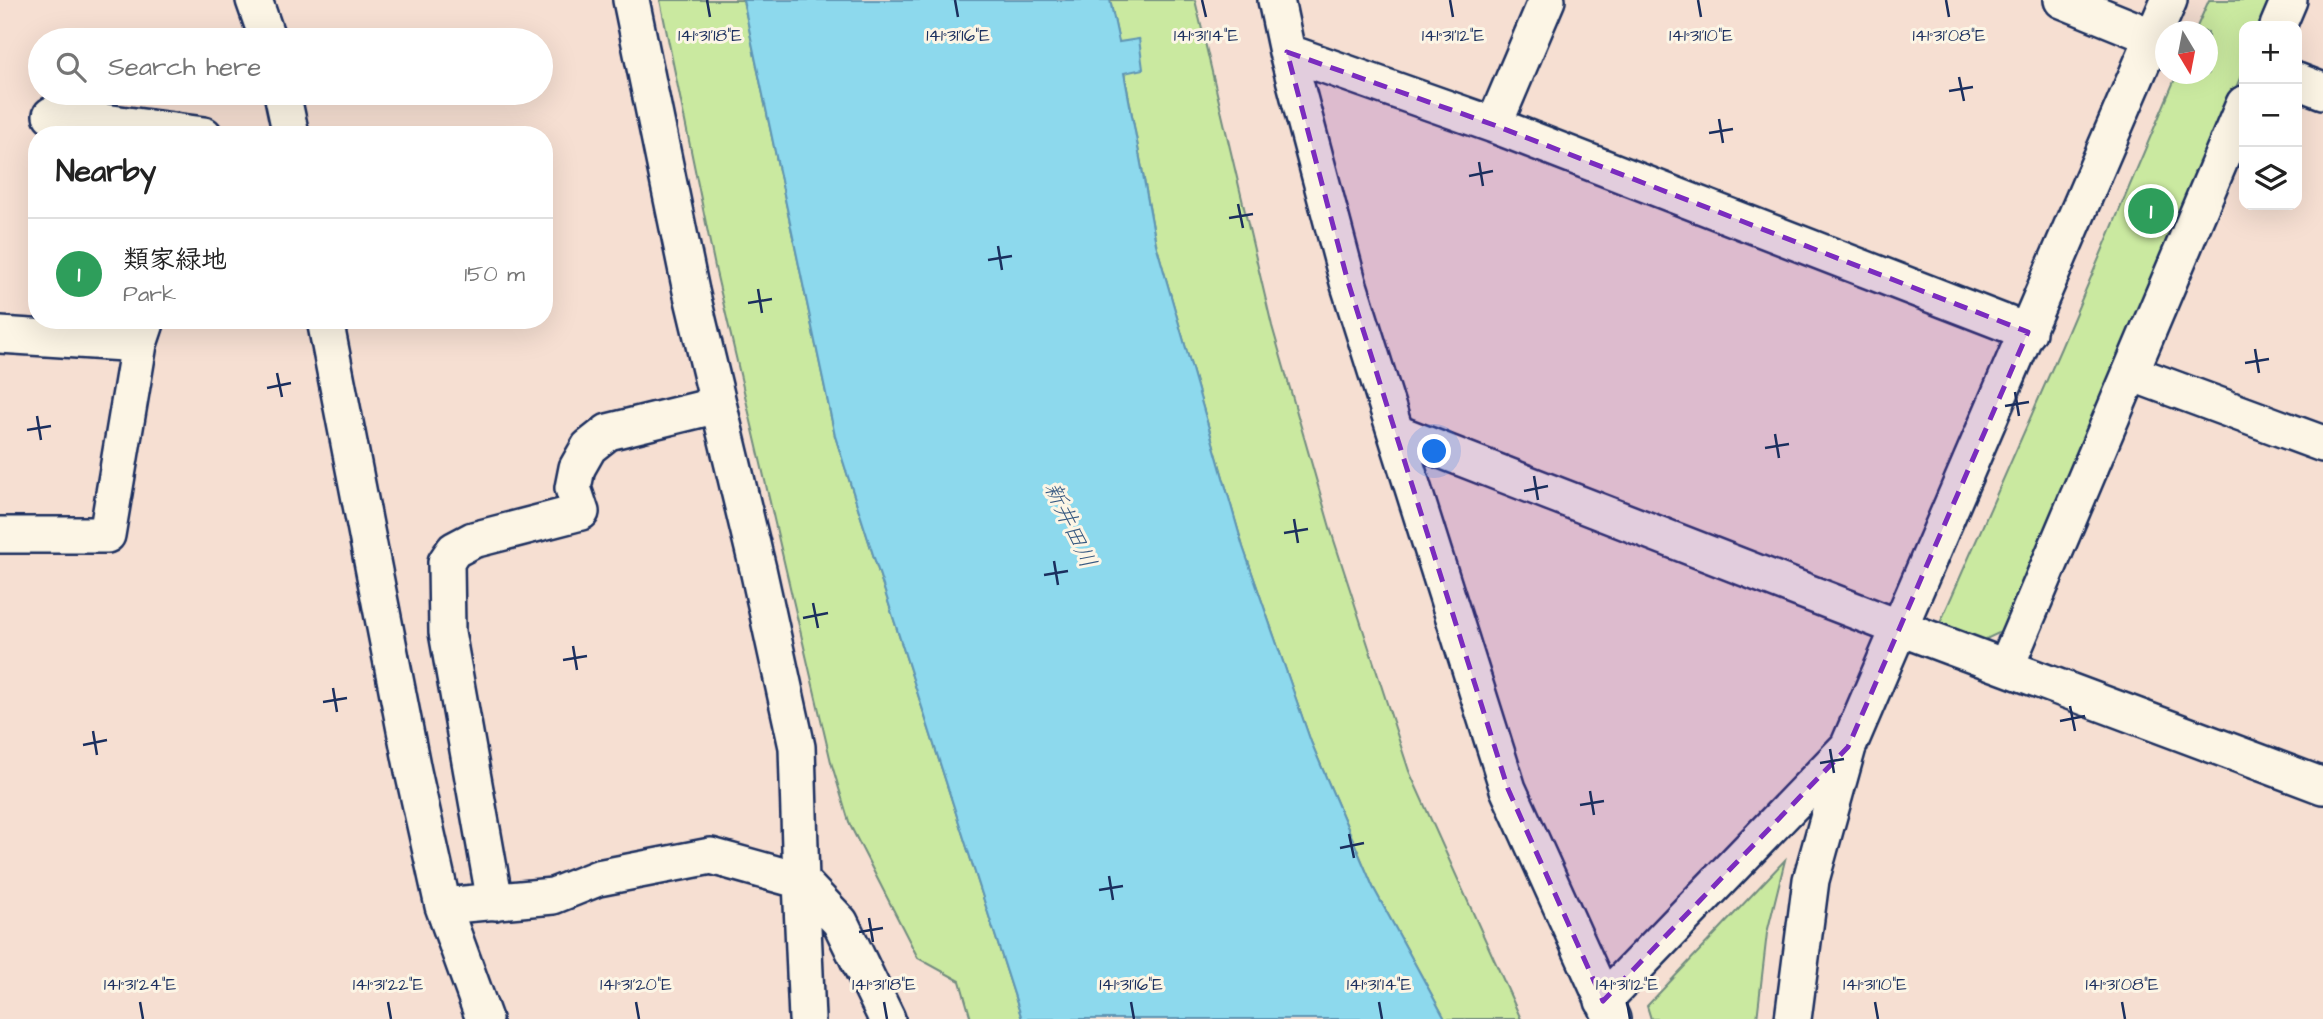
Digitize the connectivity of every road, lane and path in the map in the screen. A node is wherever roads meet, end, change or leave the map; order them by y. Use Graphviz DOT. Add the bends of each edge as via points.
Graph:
graph roads {
  1 [pos="254,0"];
  2 [pos="631,0"];
  3 [pos="1276,0"];
  4 [pos="1548,0"];
  5 [pos="2062,0"];
  6 [pos="2169,0"];
  7 [pos="2289,0"];
  8 [pos="2280,21"];
  9 [pos="264,28"];
  10 [pos="2153,37"];
  11 [pos="1287,52"];
  12 [pos="2302,83"];
  13 [pos="2323,91"];
  14 [pos="286,111"];
  15 [pos="51,115"];
  16 [pos="2239,116"];
  17 [pos="1494,125"];
  18 [pos="135,126"];
  19 [pos="274,126"];
  20 [pos="328,329"];
  21 [pos="143,332"];
  22 [pos="2028,332"];
  23 [pos="0,335"];
  24 [pos="2131,373"];
  25 [pos="718,405"];
  26 [pos="1397,433"];
  27 [pos="2323,444"];
  28 [pos="0,535"];
  29 [pos="1901,628"];
  30 [pos="2006,667"];
  31 [pos="1848,747"];
  32 [pos="2323,786"];
  33 [pos="802,881"];
  34 [pos="495,902"];
  35 [pos="443,906"];
  36 [pos="1607,1010"];
  37 [pos="1803,1018"];
  38 [pos="484,1019"];
  39 [pos="807,1019"];
  40 [pos="887,1019"];
  1 -- 9 [label="street"];
  2 -- 25 [label="street"];
  3 -- 11 [label="street"];
  4 -- 17 [label="street"];
  5 -- 10 [label="street"];
  6 -- 10 [label="street"];
  7 -- 8 [label="street"];
  10 -- 22 [label="street"];
  11 -- 17 [label="street"];
  11 -- 26 [label="street" via="1348,282"];
  12 -- 13 [label="street"];
  14 -- 19 [label="street"];
  15 -- 18 [label="street"];
  16 -- 24 [label="street"];
  17 -- 22 [label="street"];
  20 -- 35 [label="street"];
  21 -- 23 [label="street"];
  21 -- 28 [label="street" via="107,535"];
  22 -- 29 [label="street"];
  24 -- 27 [label="street"];
  24 -- 30 [label="street"];
  25 -- 33 [label="street" via="797,747"];
  25 -- 34 [label="street" via="608,432 589,447 577,468 573,488 581,512 473,540 454,550 446,562 447,632"];
  26 -- 29 [label="street"];
  26 -- 36 [label="street" via="1508,789"];
  29 -- 30 [label="street"];
  29 -- 31 [label="street"];
  30 -- 32 [label="street"];
  31 -- 36 [label="street"];
  31 -- 37 [label="street" via="1811,880"];
  33 -- 34 [label="street" via="710,856 598,878 553,896"];
  33 -- 39 [label="street"];
  33 -- 40 [label="street" via="840,922"];
  34 -- 35 [label="street"];
  35 -- 38 [label="street"];
}
